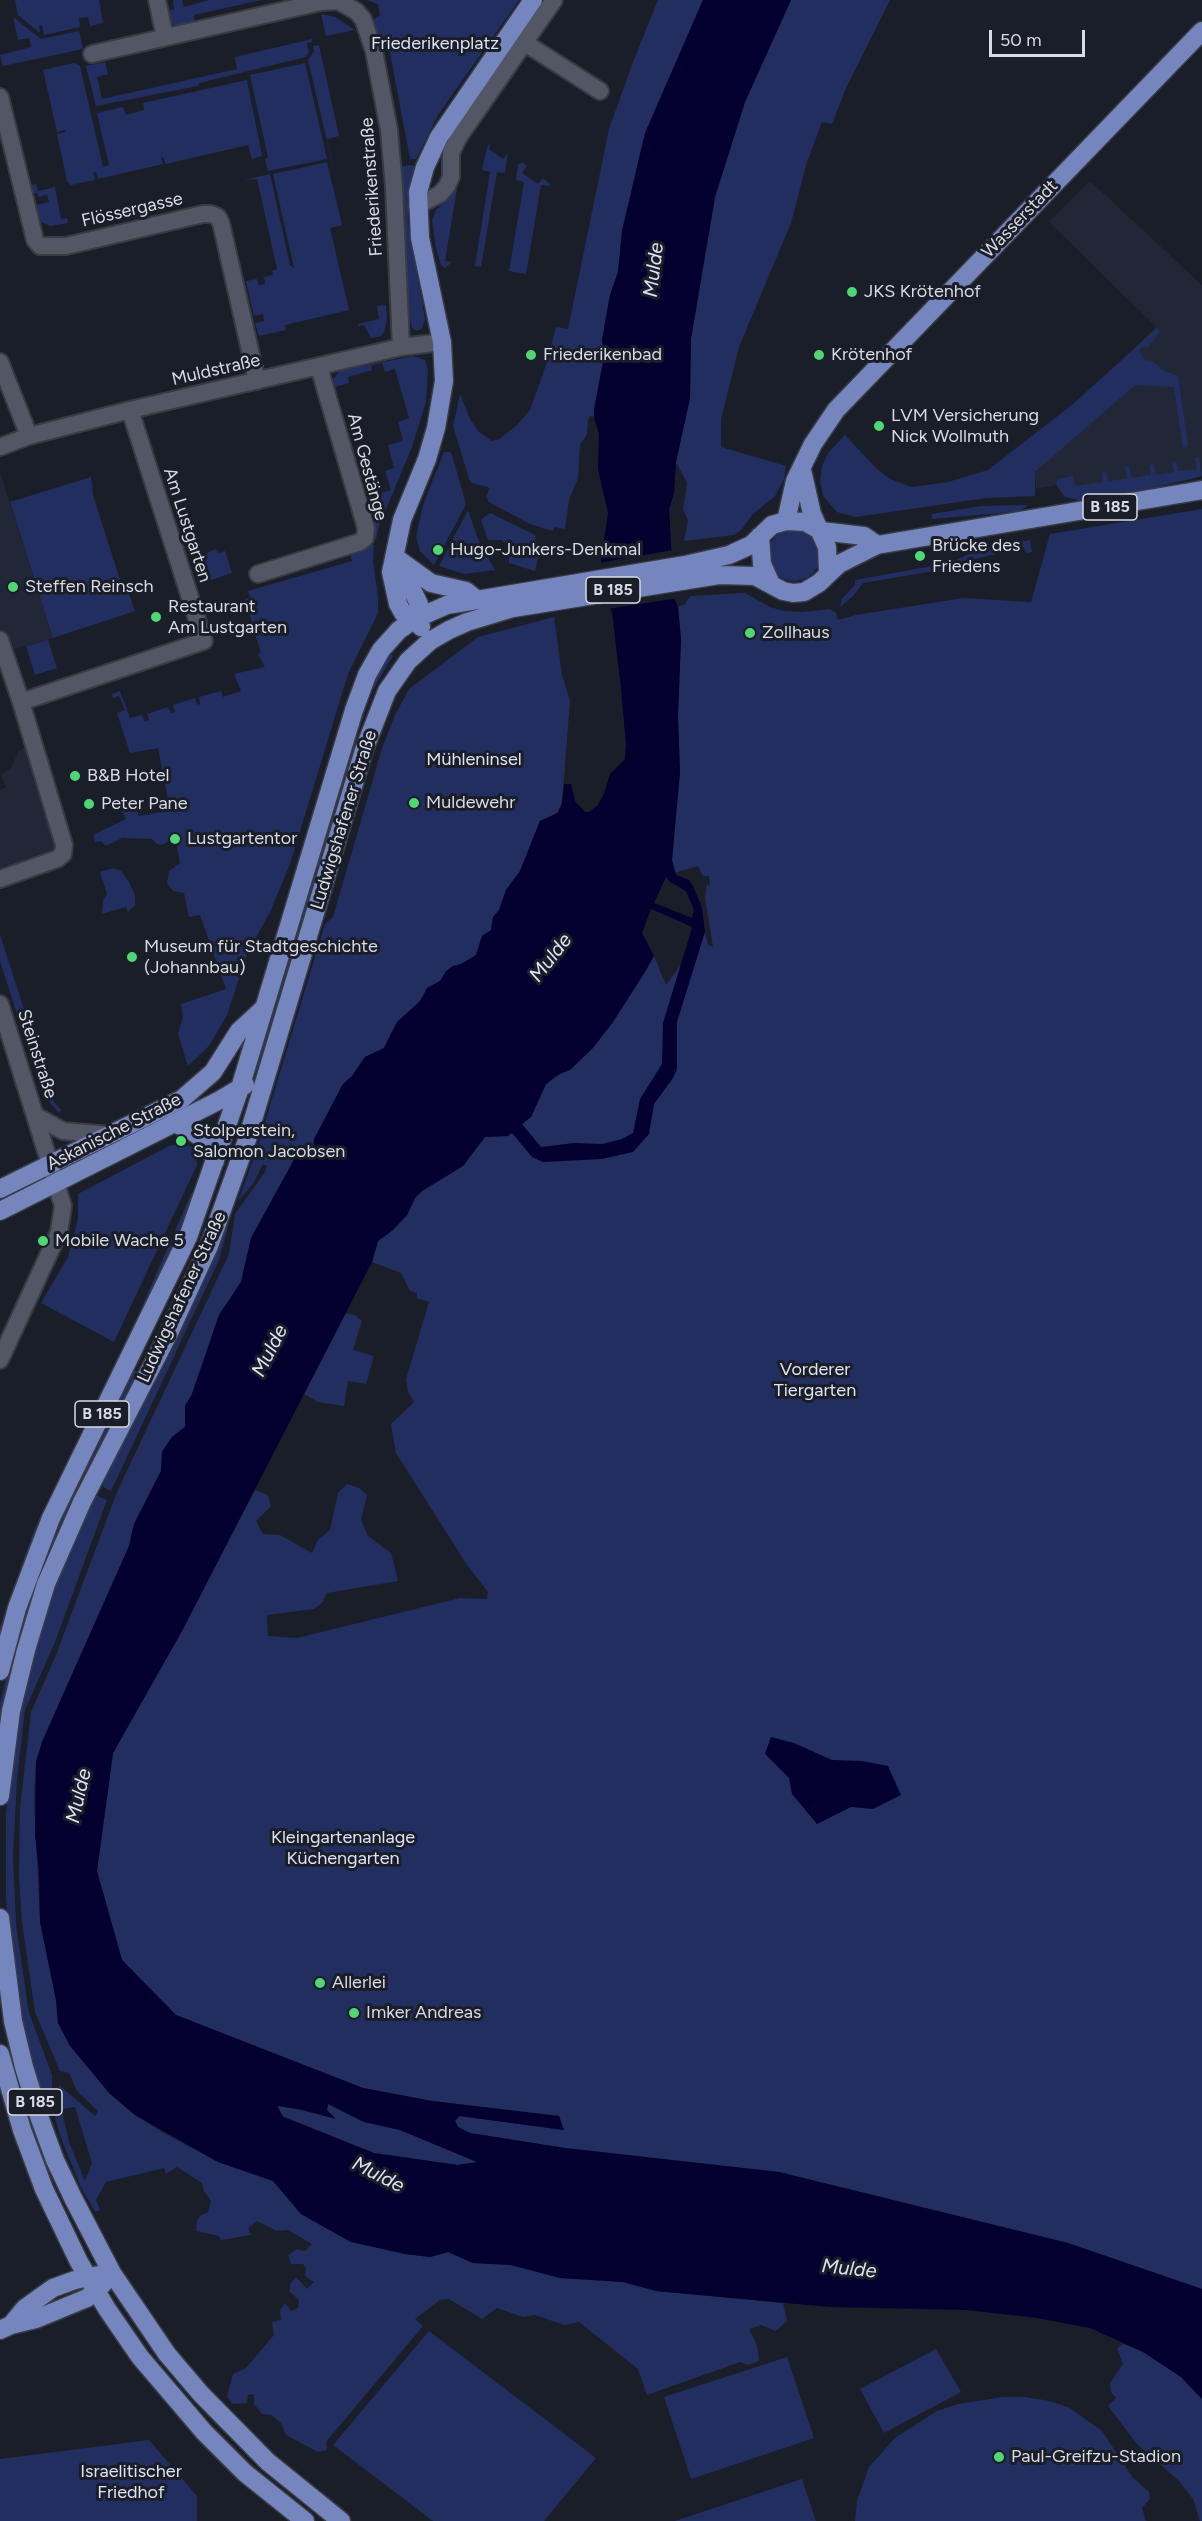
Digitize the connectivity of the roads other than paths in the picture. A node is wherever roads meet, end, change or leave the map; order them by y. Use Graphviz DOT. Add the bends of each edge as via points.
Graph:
graph roads {
  1 [pos="157,0"];
  2 [pos="533,0"];
  3 [pos="554,0"];
  4 [pos="1202,31"];
  5 [pos="165,37"];
  6 [pos="525,43"];
  7 [pos="92,54"];
  8 [pos="600,91"];
  9 [pos="0,97"];
  10 [pos="417,206"];
  11 [pos="442,342"];
  12 [pos="401,347"];
  13 [pos="0,362"];
  14 [pos="320,367"];
  15 [pos="257,381"];
  16 [pos="130,410"];
  17 [pos="29,436"];
  18 [pos="0,447"];
  19 [pos="802,470"];
  20 [pos="1202,490"];
  21 [pos="786,521"];
  22 [pos="821,531"];
  23 [pos="760,536"];
  24 [pos="877,545"];
  25 [pos="395,557"];
  26 [pos="686,572"];
  27 [pos="828,573"];
  28 [pos="258,574"];
  29 [pos="771,584"];
  30 [pos="538,596"];
  31 [pos="477,600"];
  32 [pos="415,619"];
  33 [pos="0,640"];
  34 [pos="430,641"];
  35 [pos="21,702"];
  36 [pos="0,879"];
  37 [pos="0,1004"];
  38 [pos="264,1008"];
  39 [pos="267,1067"];
  40 [pos="240,1088"];
  41 [pos="192,1092"];
  42 [pos="229,1102"];
  43 [pos="36,1116"];
  44 [pos="174,1124"];
  45 [pos="110,1135"];
  46 [pos="246,1143"];
  47 [pos="215,1161"];
  48 [pos="51,1164"];
  49 [pos="57,1182"];
  50 [pos="0,1189"];
  51 [pos="0,1211"];
  52 [pos="0,1360"];
  53 [pos="0,1671"];
  54 [pos="0,1796"];
  55 [pos="0,1918"];
  56 [pos="0,2054"];
  57 [pos="112,2273"];
  58 [pos="92,2284"];
  59 [pos="6,2328"];
  60 [pos="305,2521"];
  61 [pos="341,2521"];
  1 -- 5 [label="street"];
  2 -- 10 [label="main road" via="439,137 421,180"];
  3 -- 6 [label="street"];
  4 -- 19 [label="main road, Wasserstadt" via="836,410 813,444"];
  5 -- 7 [label="street, Friederikenstraße"];
  5 -- 12 [label="street, Friederikenstraße" via="321,2 338,1 363,19 379,75 392,149"];
  6 -- 8 [label="street"];
  6 -- 10 [label="street" via="454,146 447,186 436,197"];
  9 -- 15 [label="street, Flössergasse" via="34,240 40,246 66,246 203,213 218,217"];
  10 -- 11 [label="main road"];
  11 -- 12 [label="street, Muldstraße"];
  11 -- 25 [label="main road" via="444,381 440,410 427,459 402,520"];
  12 -- 14 [label="street, Muldstraße"];
  13 -- 17 [label="street"];
  14 -- 15 [label="street, Muldstraße"];
  14 -- 28 [label="street, Am Gestänge" via="366,528 365,538"];
  15 -- 16 [label="street, Muldstraße"];
  16 -- 17 [label="street, Muldstraße"];
  16 -- 35 [label="street, Am Lustgarten" via="204,641"];
  17 -- 18 [label="street, Muldstraße"];
  19 -- 21 [label="main road, Wasserstadt" via="793,487"];
  19 -- 22 [label="main road" via="812,514"];
  20 -- 24 [label="main road, B 185"];
  21 -- 22 [label="main road" via="805,522"];
  21 -- 23 [label="main road" via="772,525"];
  22 -- 24 [label="main road" via="864,536"];
  22 -- 27 [label="main road" via="827,547"];
  23 -- 26 [label="main road, B 185" via="742,550"];
  23 -- 29 [label="main road" via="762,564"];
  24 -- 27 [label="main road, B 185"];
  25 -- 31 [label="main road" via="431,583 466,591"];
  25 -- 32 [label="main road" via="391,572 395,597 404,613"];
  26 -- 29 [label="main road, B 185" via="743,574"];
  26 -- 30 [label="main road, B 185"];
  27 -- 29 [label="main road" via="804,592 793,593"];
  30 -- 31 [label="main road, Ludwigshafener Straße / B 185"];
  30 -- 34 [label="main road, Ludwigshafener Straße / B 185" via="467,622"];
  31 -- 32 [label="main road, Ludwigshafener Straße / B 185" via="447,605"];
  32 -- 34 [label="main road"];
  32 -- 38 [label="main road, Ludwigshafener Straße / B 185" via="381,650 362,688"];
  33 -- 35 [label="street"];
  34 -- 39 [label="main road, Ludwigshafener Straße / B 185" via="401,669 380,707"];
  35 -- 36 [label="street" via="64,850 52,861"];
  37 -- 43 [label="street, Steinstraße"];
  38 -- 40 [label="main road, Ludwigshafener Straße / B 185"];
  38 -- 41 [label="main road, Askanische Straße" via="239,1030 213,1072"];
  39 -- 40 [label="main road"];
  39 -- 46 [label="main road, Ludwigshafener Straße / B 185"];
  40 -- 42 [label="main road, Ludwigshafener Straße / B 185"];
  41 -- 42 [label="main road"];
  41 -- 45 [label="main road, Askanische Straße"];
  42 -- 44 [label="main road, Askanische Straße"];
  42 -- 46 [label="main road" via="243,1124"];
  42 -- 47 [label="main road, Ludwigshafener Straße / B 185"];
  43 -- 45 [label="street, Steinstraße" via="63,1131"];
  43 -- 48 [label="street, Steinstraße"];
  44 -- 47 [label="main road" via="200,1137"];
  44 -- 49 [label="main road, Askanische Straße"];
  45 -- 48 [label="main road, Askanische Straße"];
  46 -- 54 [label="main road, Ludwigshafener Straße / B 185" via="209,1246 82,1502 46,1584 11,1711"];
  47 -- 53 [label="main road, Ludwigshafener Straße / B 185" via="188,1238 33,1560"];
  48 -- 49 [label="street, Steinstraße"];
  48 -- 50 [label="main road, Askanische Straße"];
  49 -- 51 [label="main road, Askanische Straße"];
  49 -- 52 [label="street, Steinstraße" via="63,1206 59,1232"];
  55 -- 57 [label="main road, B 185" via="13,2021 34,2098 55,2160"];
  56 -- 58 [label="main road, B 185" via="36,2169"];
  57 -- 58 [label="main road"];
  57 -- 61 [label="main road, B 185" via="167,2354 201,2394 268,2462"];
  58 -- 59 [label="main road" via="53,2288"];
  58 -- 60 [label="main road, B 185" via="170,2395 245,2473"];
}
